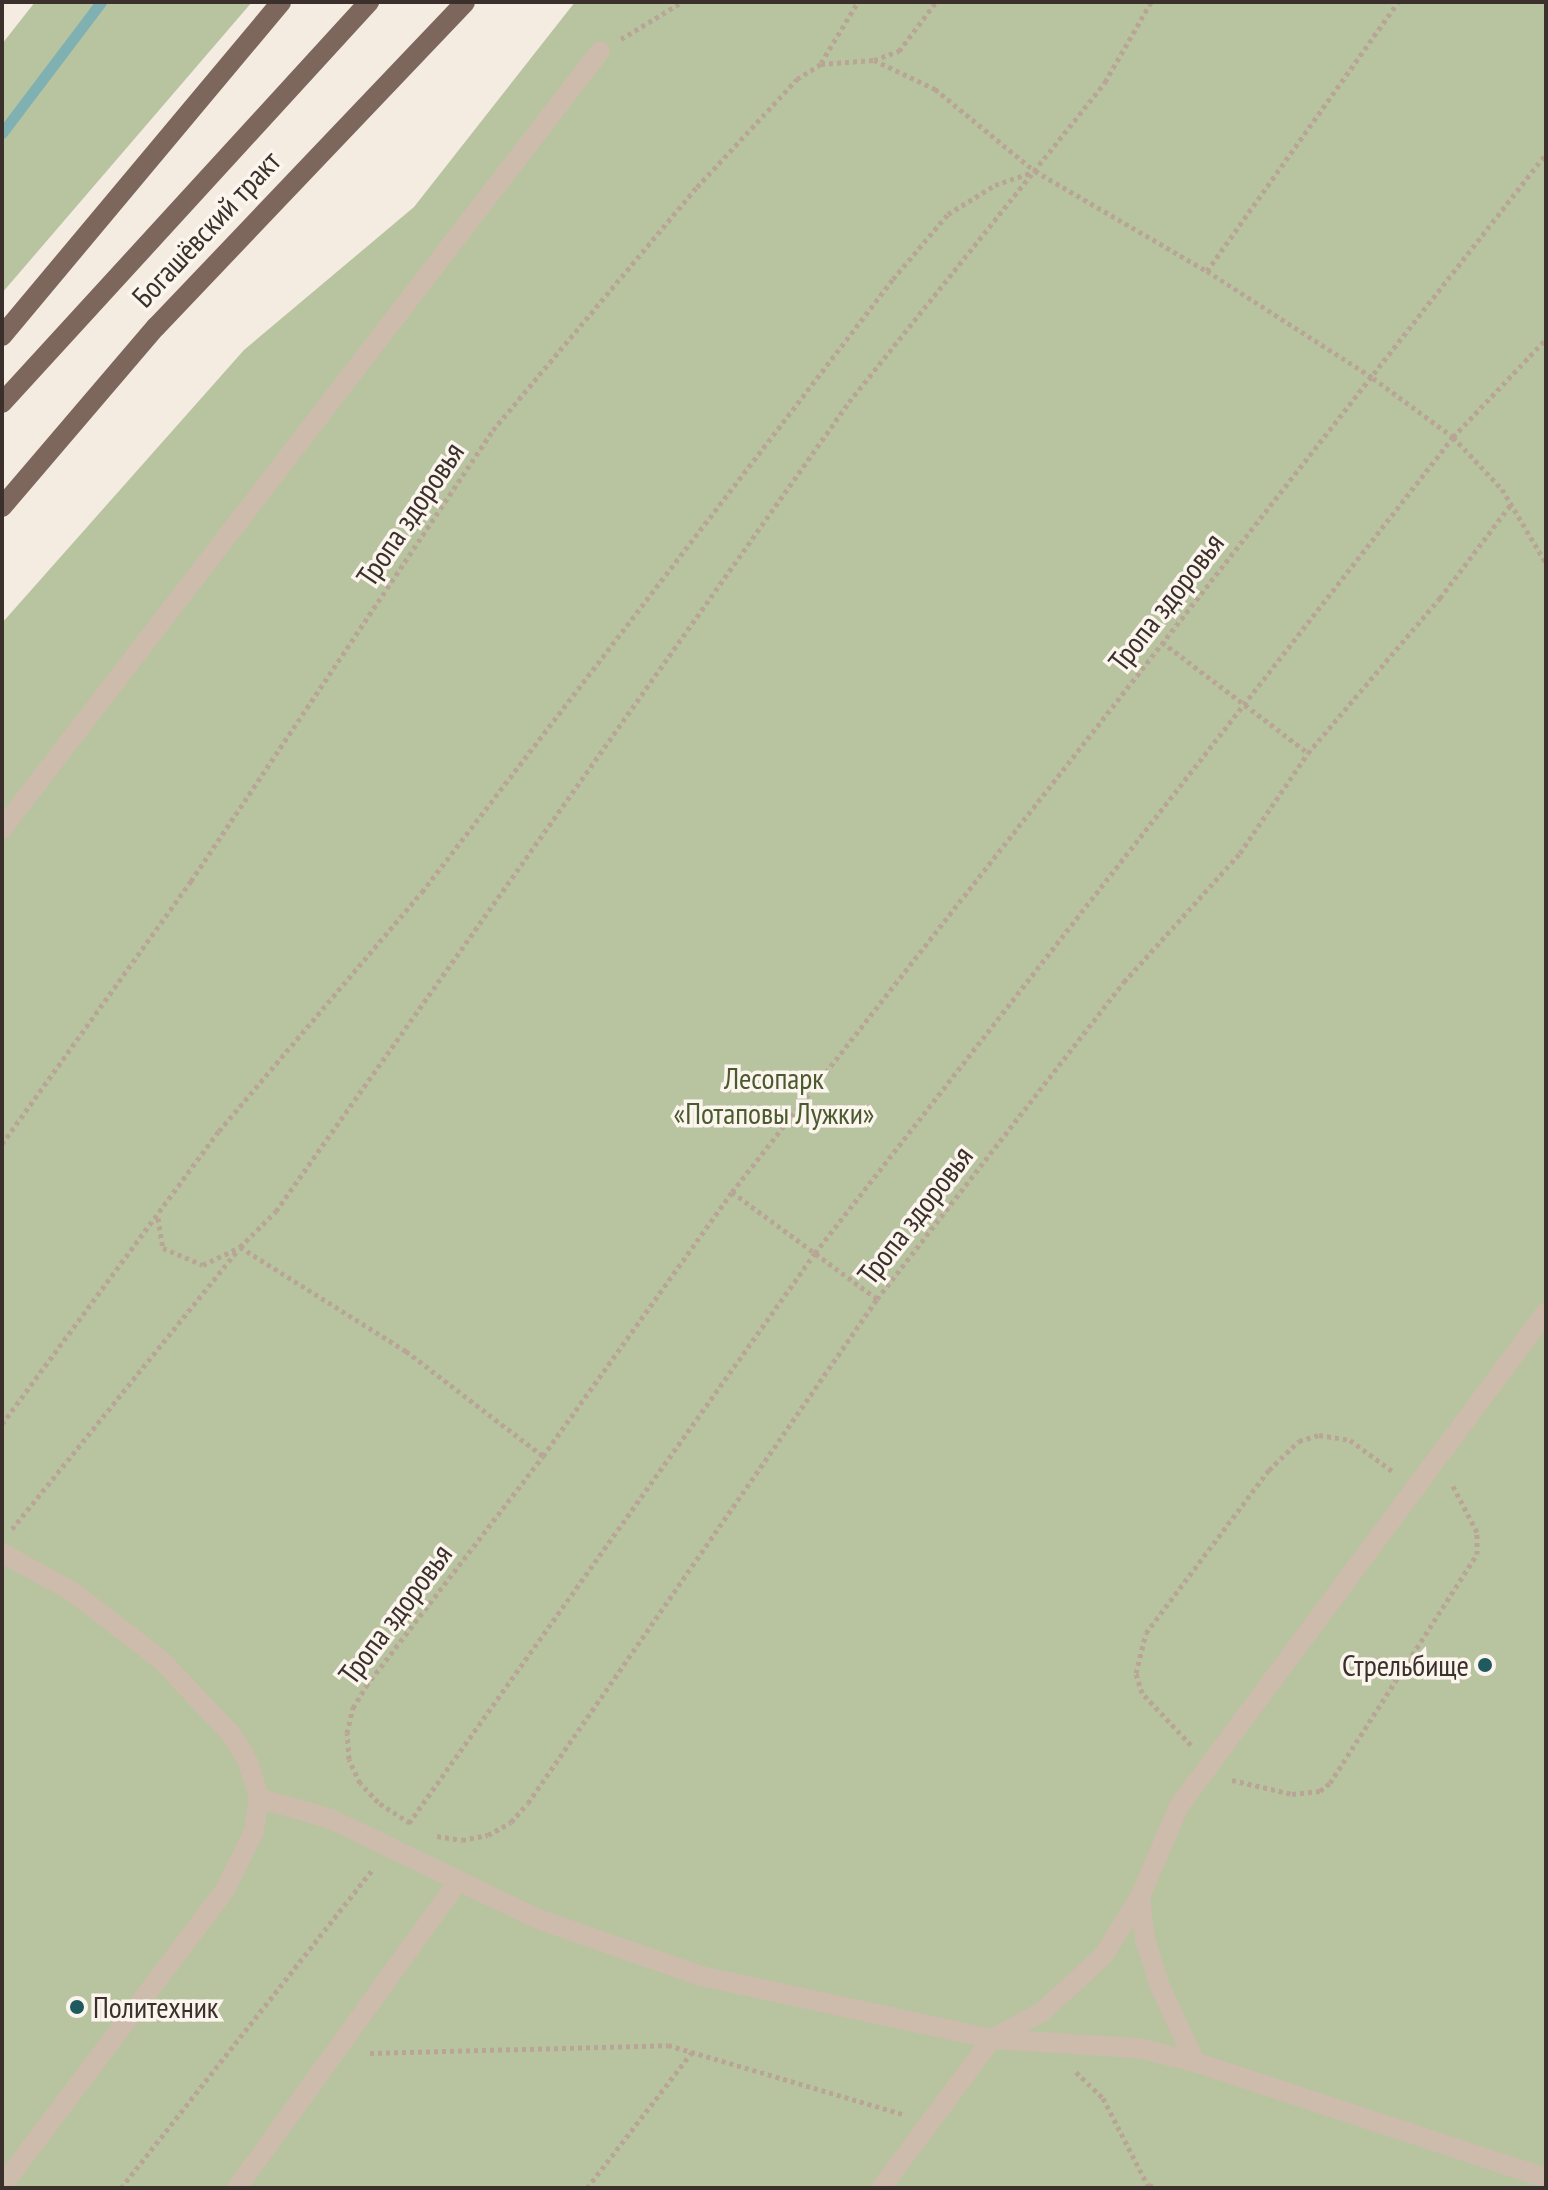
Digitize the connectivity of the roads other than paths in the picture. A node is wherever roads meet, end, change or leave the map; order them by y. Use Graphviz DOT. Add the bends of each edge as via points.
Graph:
graph roads {
  1 [pos="281,2"];
  2 [pos="369,2"];
  3 [pos="465,2"];
  4 [pos="600,51"];
  5 [pos="2,336"];
  6 [pos="2,403"];
  7 [pos="2,507"];
  8 [pos="2,829"];
  9 [pos="1546,1312"];
  10 [pos="6,1543"];
  11 [pos="259,1798"];
  12 [pos="458,1882"];
  13 [pos="1140,1897"];
  14 [pos="992,2039"];
  15 [pos="1195,2062"];
  16 [pos="1546,2178"];
  17 [pos="2,2186"];
  18 [pos="237,2188"];
  19 [pos="881,2188"];
  1 -- 5 [label="main road"];
  2 -- 6 [label="main road, Богашёвский тракт"];
  3 -- 7 [label="main road, Богашёвский тракт" via="156,327"];
  4 -- 8 [label="street"];
  9 -- 13 [label="street" via="1179,1806"];
  10 -- 11 [label="street" via="161,1660 232,1735 248,1762"];
  11 -- 12 [label="street" via="331,1819"];
  11 -- 17 [label="street" via="254,1831 225,1890"];
  12 -- 14 [label="street" via="595,1942 701,1976"];
  12 -- 18 [label="street"];
  13 -- 14 [label="street" via="1103,1956 1083,1977 1042,2012"];
  13 -- 15 [label="street" via="1145,1939 1159,1984"];
  14 -- 15 [label="street" via="1138,2048"];
  14 -- 19 [label="street"];
  15 -- 16 [label="street"];
}
